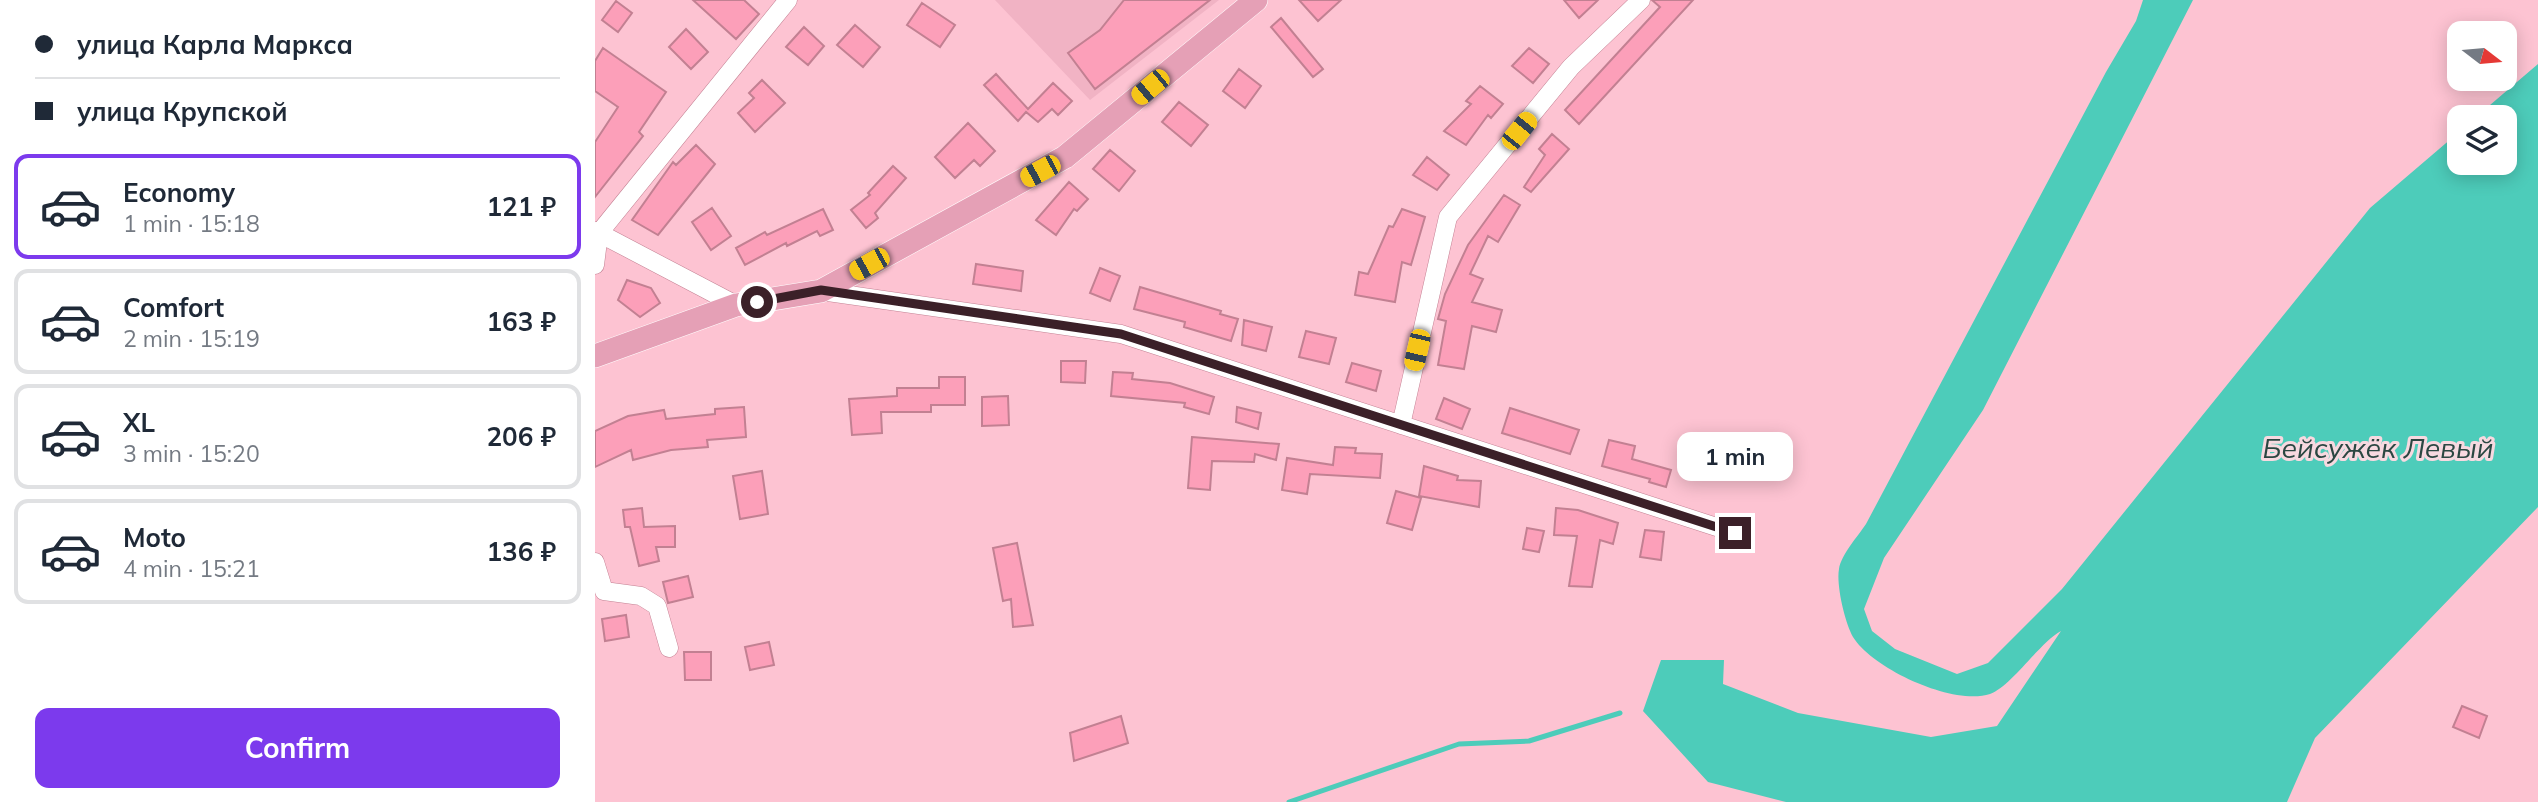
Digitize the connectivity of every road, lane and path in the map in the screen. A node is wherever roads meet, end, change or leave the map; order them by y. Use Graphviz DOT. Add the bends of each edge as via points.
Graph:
graph roads {
  1 [pos="788,0"];
  2 [pos="1256,0"];
  3 [pos="1641,0"];
  4 [pos="597,232"];
  5 [pos="595,265"];
  6 [pos="821,290"];
  7 [pos="736,305"];
  8 [pos="595,356"];
  9 [pos="1401,425"];
  10 [pos="1735,533"];
  11 [pos="595,562"];
  12 [pos="669,648"];
  1 -- 4 [label="street"];
  2 -- 6 [label="main road" via="1065,157"];
  3 -- 9 [label="street" via="1571,67 1448,217"];
  4 -- 5 [label="street"];
  4 -- 7 [label="street"];
  6 -- 7 [label="main road"];
  6 -- 9 [label="street" via="1121,334"];
  7 -- 8 [label="main road"];
  9 -- 10 [label="street"];
  11 -- 12 [label="street" via="604,591 641,596 657,606"];
}
